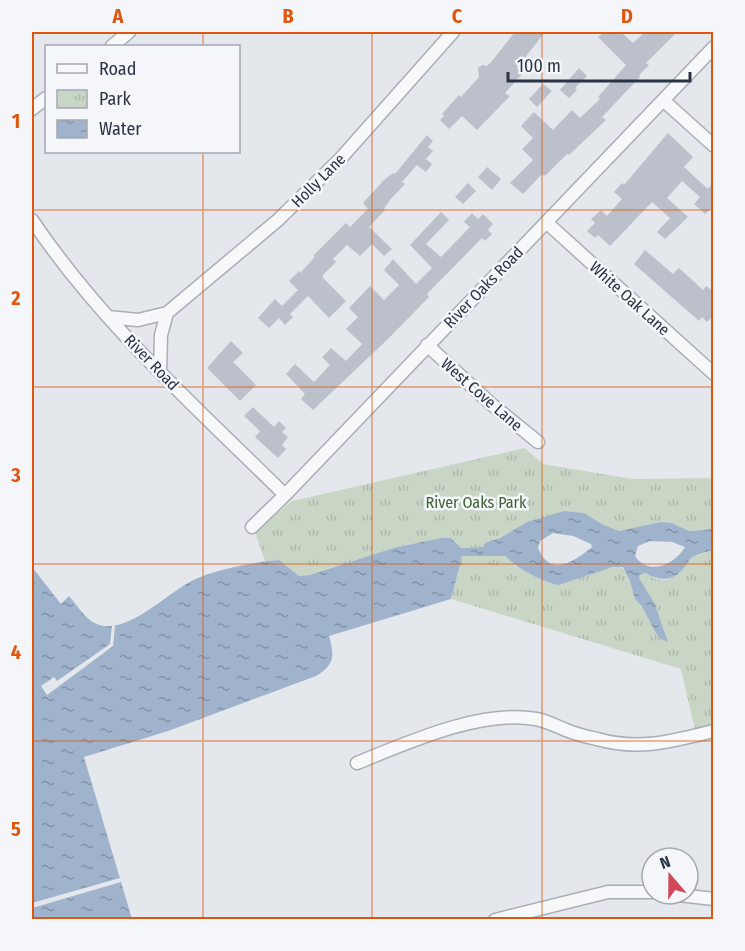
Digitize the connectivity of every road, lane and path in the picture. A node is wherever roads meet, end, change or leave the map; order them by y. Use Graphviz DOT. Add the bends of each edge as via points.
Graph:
graph roads {
  1 [pos="129,32"];
  2 [pos="453,32"];
  3 [pos="113,45"];
  4 [pos="714,47"];
  5 [pos="45,99"];
  6 [pos="663,100"];
  7 [pos="32,109"];
  8 [pos="714,146"];
  9 [pos="32,220"];
  10 [pos="546,222"];
  11 [pos="167,313"];
  12 [pos="108,317"];
  13 [pos="427,345"];
  14 [pos="160,370"];
  15 [pos="714,374"];
  16 [pos="538,442"];
  17 [pos="285,495"];
  18 [pos="252,527"];
  19 [pos="714,731"];
  20 [pos="357,763"];
  21 [pos="640,892"];
  22 [pos="495,920"];
  1 -- 3 [label="street"];
  2 -- 11 [label="street, Holly Lane" via="342,158 278,220"];
  4 -- 6 [label="street, River Oaks Road"];
  5 -- 7 [label="street"];
  6 -- 8 [label="street"];
  6 -- 10 [label="street, River Oaks Road"];
  9 -- 12 [label="street, River Road"];
  10 -- 13 [label="street, River Oaks Road"];
  10 -- 15 [label="street, White Oak Lane"];
  11 -- 12 [label="street, Holly Lane" via="138,320"];
  11 -- 14 [label="street" via="161,335"];
  12 -- 14 [label="street, River Road"];
  13 -- 16 [label="street, West Cove Lane"];
  13 -- 17 [label="street, River Oaks Road"];
  14 -- 17 [label="street, River Road"];
  17 -- 18 [label="street, River Oaks Road"];
  19 -- 20 [label="street" via="659,745 627,745 598,740 537,719 488,720 434,733"];
  21 -- 22 [label="street" via="608,892"];
}
